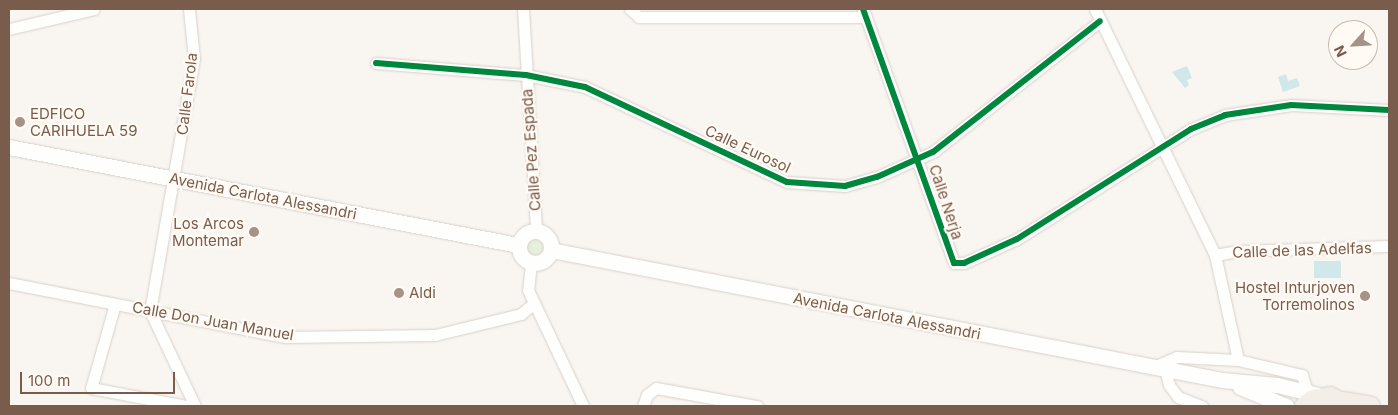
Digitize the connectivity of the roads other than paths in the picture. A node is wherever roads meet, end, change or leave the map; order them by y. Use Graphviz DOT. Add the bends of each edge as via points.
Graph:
graph roads {
  1 [pos="94,9"];
  2 [pos="189,9"];
  3 [pos="523,9"];
  4 [pos="630,9"];
  5 [pos="1094,9"];
  6 [pos="864,13"];
  7 [pos="1100,21"];
  8 [pos="9,29"];
  9 [pos="376,64"];
  10 [pos="526,75"];
  11 [pos="1389,110"];
  12 [pos="9,146"];
  13 [pos="1161,148"];
  14 [pos="918,158"];
  15 [pos="174,179"];
  16 [pos="536,230"];
  17 [pos="518,245"];
  18 [pos="1389,246"];
  19 [pos="551,250"];
  20 [pos="1215,255"];
  21 [pos="531,263"];
  22 [pos="9,283"];
  23 [pos="534,303"];
  24 [pos="115,304"];
  25 [pos="150,311"];
  26 [pos="1238,360"];
  27 [pos="1159,368"];
  28 [pos="1222,380"];
  29 [pos="1311,398"];
  30 [pos="1347,404"];
  31 [pos="186,406"];
  32 [pos="195,406"];
  33 [pos="583,406"];
  34 [pos="643,406"];
  35 [pos="757,406"];
  36 [pos="1202,406"];
  37 [pos="1286,406"];
  38 [pos="1371,406"];
  1 -- 8 [label="street"];
  2 -- 15 [label="street, Calle Farola" via="194,59"];
  3 -- 10 [label="street, Calle Pez Espada"];
  4 -- 6 [label="street" via="639,17"];
  5 -- 7 [label="street"];
  6 -- 14 [label="street, Calle Nerja"];
  7 -- 13 [label="street"];
  7 -- 14 [label="street, Calle Eurosol" via="952,140"];
  9 -- 10 [label="street, Calle Eurosol"];
  10 -- 14 [label="street, Calle Eurosol" via="585,87 787,182 845,186 877,177"];
  10 -- 16 [label="street, Calle Pez Espada"];
  11 -- 13 [label="street" via="1291,105 1225,115 1191,129"];
  12 -- 15 [label="main road, Avenida Carlota Alessandri"];
  13 -- 14 [label="street, Calle Nerja" via="1054,218 964,263 954,263 949,255"];
  13 -- 20 [label="street"];
  15 -- 17 [label="main road, Avenida Carlota Alessandri"];
  15 -- 25 [label="street, Calle Farola"];
  16 -- 17 [label="main road" via="523,235"];
  16 -- 19 [label="main road" via="547,236"];
  17 -- 21 [label="main road" via="521,256"];
  18 -- 20 [label="street, Calle de las Adelfas" via="1238,251"];
  19 -- 21 [label="main road" via="544,260"];
  19 -- 27 [label="main road, Avenida Carlota Alessandri"];
  20 -- 26 [label="street"];
  21 -- 23 [label="street" via="528,290"];
  22 -- 24 [label="street, Calle Don Juan Manuel"];
  23 -- 25 [label="street, Calle Don Juan Manuel" via="521,314 484,325 436,335 400,338 285,336"];
  23 -- 33 [label="street"];
  24 -- 25 [label="street, Calle Don Juan Manuel"];
  24 -- 31 [label="street" via="91,388"];
  25 -- 32 [label="street"];
  26 -- 27 [label="street" via="1178,357"];
  26 -- 29 [label="street" via="1302,375"];
  27 -- 28 [label="main road, Avenida Carlota Alessandri"];
  27 -- 36 [label="street" via="1178,397"];
  28 -- 29 [label="main road, Avenida Carlota Alessandri" via="1277,385"];
  28 -- 37 [label="main road, Avenida Carlota Alessandri"];
  29 -- 30 [label="main road"];
  30 -- 38 [label="main road"];
  34 -- 35 [label="street" via="647,395 656,388"];
}
